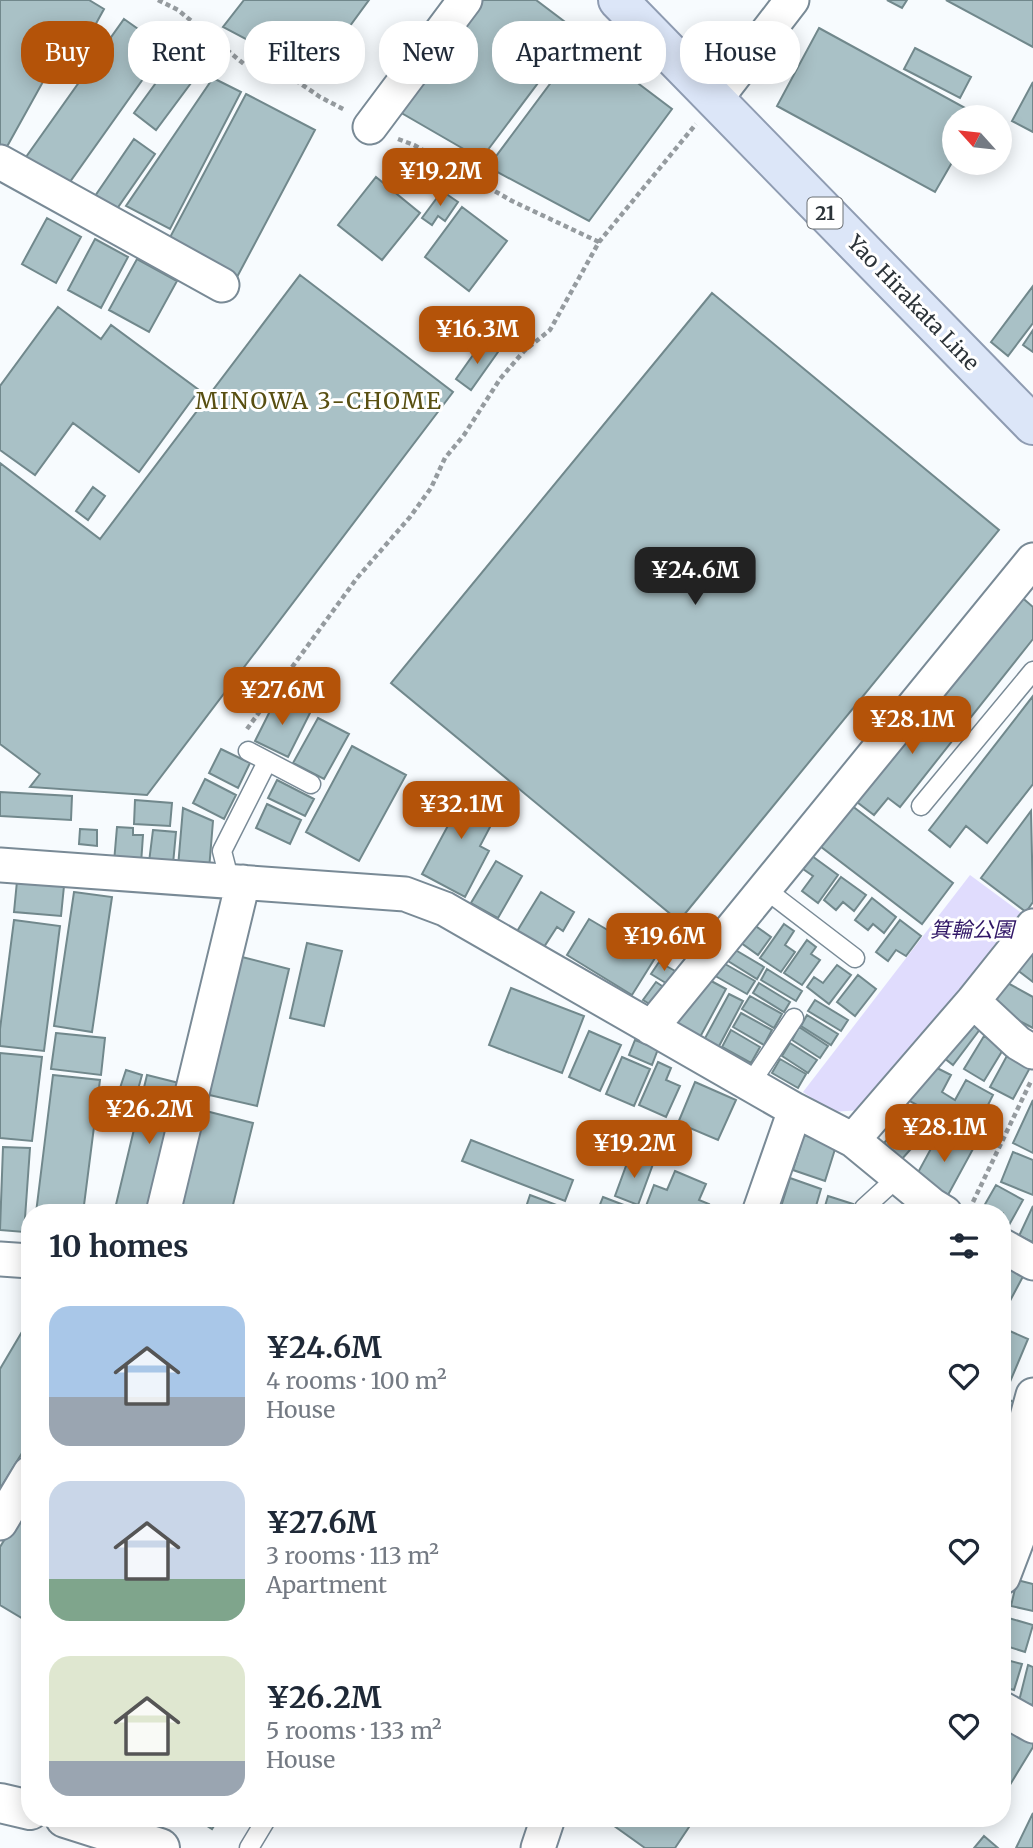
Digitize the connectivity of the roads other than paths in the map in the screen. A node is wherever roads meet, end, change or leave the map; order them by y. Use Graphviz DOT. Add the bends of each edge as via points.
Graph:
graph roads {
  1 [pos="465,0"];
  2 [pos="618,0"];
  3 [pos="792,0"];
  4 [pos="715,100"];
  5 [pos="370,127"];
  6 [pos="0,162"];
  7 [pos="222,285"];
  8 [pos="1033,425"];
  9 [pos="1033,560"];
  10 [pos="1033,671"];
  11 [pos="248,751"];
  12 [pos="267,762"];
  13 [pos="311,784"];
  14 [pos="921,806"];
  15 [pos="0,865"];
  16 [pos="237,882"];
  17 [pos="765,889"];
  18 [pos="1033,926"];
  19 [pos="855,958"];
  20 [pos="973,1001"];
  21 [pos="794,1018"];
  22 [pos="652,1028"];
  23 [pos="1033,1052"];
  24 [pos="750,1084"];
  25 [pos="795,1110"];
  26 [pos="853,1140"];
  27 [pos="898,1177"];
  28 [pos="165,1204"];
  29 [pos="762,1204"];
  30 [pos="868,1204"];
  31 [pos="931,1204"];
  32 [pos="1011,1251"];
  33 [pos="0,1259"];
  34 [pos="21,1260"];
  35 [pos="1033,1264"];
  36 [pos="1032,1402"];
  37 [pos="21,1488"];
  38 [pos="0,1523"];
  39 [pos="1011,1556"];
  40 [pos="1011,1714"];
  41 [pos="1033,1726"];
  42 [pos="0,1803"];
  43 [pos="21,1808"];
  44 [pos="94,1827"];
  45 [pos="262,1827"];
  46 [pos="545,1827"];
  47 [pos="160,1848"];
  48 [pos="250,1848"];
  49 [pos="538,1848"];
  1 -- 5 [label="street"];
  2 -- 4 [label="main road, Yao Hirakata Line / 21"];
  3 -- 4 [label="street"];
  4 -- 8 [label="main road, Yao Hirakata Line / 21"];
  6 -- 7 [label="street"];
  9 -- 17 [label="street"];
  10 -- 14 [label="lane"];
  11 -- 12 [label="lane"];
  12 -- 13 [label="lane"];
  12 -- 16 [label="lane" via="222,851"];
  15 -- 16 [label="street"];
  16 -- 22 [label="street" via="405,894 445,909"];
  16 -- 28 [label="street"];
  17 -- 19 [label="lane"];
  17 -- 22 [label="street"];
  18 -- 20 [label="street"];
  20 -- 23 [label="street" via="1018,1044"];
  20 -- 26 [label="street"];
  21 -- 24 [label="lane"];
  22 -- 24 [label="street"];
  24 -- 25 [label="street"];
  25 -- 26 [label="street"];
  25 -- 29 [label="street"];
  26 -- 27 [label="street"];
  27 -- 30 [label="lane"];
  27 -- 31 [label="street"];
  32 -- 35 [label="street"];
  33 -- 34 [label="street"];
  36 -- 39 [label="street" via="1018,1450 1023,1500"];
  37 -- 38 [label="street"];
  40 -- 41 [label="street"];
  42 -- 43 [label="street"];
  44 -- 47 [label="street"];
  45 -- 48 [label="lane"];
  46 -- 49 [label="street"];
}
